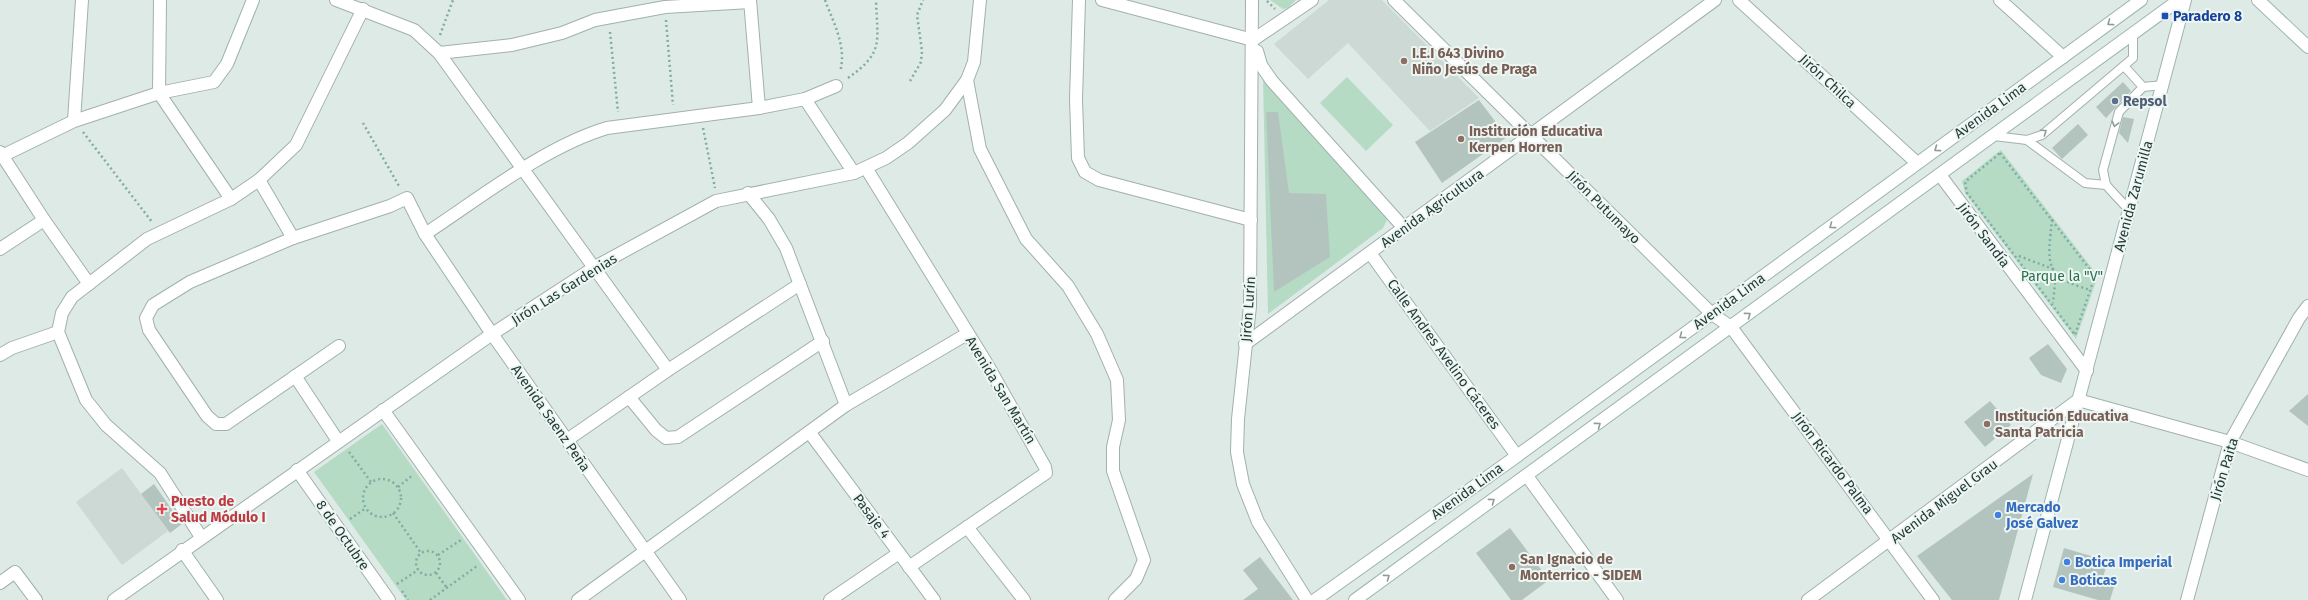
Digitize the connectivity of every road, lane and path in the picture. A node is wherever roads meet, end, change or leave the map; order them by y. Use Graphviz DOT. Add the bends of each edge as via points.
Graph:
graph roads {
  1 [pos="82,0"];
  2 [pos="160,0"];
  3 [pos="253,0"];
  4 [pos="336,0"];
  5 [pos="453,0"];
  6 [pos="825,0"];
  7 [pos="876,0"];
  8 [pos="923,0"];
  9 [pos="980,0"];
  10 [pos="1079,0"];
  11 [pos="1102,0"];
  12 [pos="1252,0"];
  13 [pos="1312,0"];
  14 [pos="1394,0"];
  15 [pos="1715,0"];
  16 [pos="1739,0"];
  17 [pos="2000,0"];
  18 [pos="2141,0"];
  19 [pos="2179,0"];
  20 [pos="2185,0"];
  21 [pos="2258,0"];
  22 [pos="750,1"];
  23 [pos="665,7"];
  24 [pos="363,9"];
  25 [pos="609,18"];
  26 [pos="2133,34"];
  27 [pos="1253,40"];
  28 [pos="2308,47"];
  29 [pos="437,51"];
  30 [pos="2063,57"];
  31 [pos="2124,66"];
  32 [pos="967,80"];
  33 [pos="910,81"];
  34 [pos="2163,85"];
  35 [pos="836,86"];
  36 [pos="2143,87"];
  37 [pos="159,93"];
  38 [pos="804,99"];
  39 [pos="759,108"];
  40 [pos="701,116"];
  41 [pos="675,119"];
  42 [pos="74,121"];
  43 [pos="363,123"];
  44 [pos="619,127"];
  45 [pos="1531,135"];
  46 [pos="1994,136"];
  47 [pos="2027,140"];
  48 [pos="2,154"];
  49 [pos="1917,163"];
  50 [pos="866,168"];
  51 [pos="524,169"];
  52 [pos="854,173"];
  53 [pos="1940,175"];
  54 [pos="259,180"];
  55 [pos="2106,185"];
  56 [pos="748,193"];
  57 [pos="407,198"];
  58 [pos="231,199"];
  59 [pos="718,201"];
  60 [pos="2129,210"];
  61 [pos="2052,219"];
  62 [pos="44,220"];
  63 [pos="1251,220"];
  64 [pos="1404,228"];
  65 [pos="160,232"];
  66 [pos="425,234"];
  67 [pos="292,238"];
  68 [pos="0,249"];
  69 [pos="1370,253"];
  70 [pos="2015,256"];
  71 [pos="595,268"];
  72 [pos="2053,269"];
  73 [pos="89,284"];
  74 [pos="800,284"];
  75 [pos="2091,290"];
  76 [pos="2052,304"];
  77 [pos="2308,306"];
  78 [pos="1712,314"];
  79 [pos="1731,327"];
  80 [pos="58,332"];
  81 [pos="492,334"];
  82 [pos="967,334"];
  83 [pos="823,341"];
  84 [pos="1245,344"];
  85 [pos="339,346"];
  86 [pos="0,355"];
  87 [pos="668,370"];
  88 [pos="2087,371"];
  89 [pos="295,376"];
  90 [pos="629,397"];
  91 [pos="2078,400"];
  92 [pos="846,405"];
  93 [pos="383,410"];
  94 [pos="810,432"];
  95 [pos="566,440"];
  96 [pos="338,441"];
  97 [pos="2230,442"];
  98 [pos="354,448"];
  99 [pos="348,451"];
  100 [pos="342,456"];
  101 [pos="1517,456"];
  102 [pos="297,470"];
  103 [pos="2308,470"];
  104 [pos="414,475"];
  105 [pos="1527,476"];
  106 [pos="371,482"];
  107 [pos="398,487"];
  108 [pos="366,508"];
  109 [pos="393,513"];
  110 [pos="346,514"];
  111 [pos="350,519"];
  112 [pos="355,525"];
  113 [pos="967,527"];
  114 [pos="201,537"];
  115 [pos="461,540"];
  116 [pos="1891,540"];
  117 [pos="182,550"];
  118 [pos="646,551"];
  119 [pos="421,553"];
  120 [pos="899,553"];
  121 [pos="438,555"];
  122 [pos="479,565"];
  123 [pos="909,567"];
  124 [pos="418,570"];
  125 [pos="436,573"];
  126 [pos="393,578"];
  127 [pos="0,583"];
  128 [pos="397,584"];
  129 [pos="447,588"];
  130 [pos="835,599"];
  131 [pos="36,600"];
  132 [pos="114,600"];
  133 [pos="217,600"];
  134 [pos="389,600"];
  135 [pos="408,600"];
  136 [pos="430,600"];
  137 [pos="519,600"];
  138 [pos="578,600"];
  139 [pos="680,600"];
  140 [pos="934,600"];
  141 [pos="1024,600"];
  142 [pos="1115,600"];
  143 [pos="1307,600"];
  144 [pos="1315,600"];
  145 [pos="1355,600"];
  146 [pos="1617,600"];
  147 [pos="1808,600"];
  148 [pos="1933,600"];
  149 [pos="2025,600"];
  150 [pos="2187,600"];
  1 -- 42 [label="street"];
  2 -- 37 [label="street"];
  3 -- 37 [label="street" via="227,64 214,82"];
  4 -- 24 [label="street"];
  5 -- 29 [label="path"];
  6 -- 35 [label="path" via="841,46 843,60"];
  7 -- 35 [label="path" via="876,50 865,66"];
  8 -- 33 [label="path" via="917,15 922,51 920,62"];
  9 -- 32 [label="street, Jirón Las Gardenias" via="974,62"];
  10 -- 63 [label="street" via="1076,106 1078,158 1085,172 1099,180"];
  11 -- 27 [label="street"];
  12 -- 27 [label="street, Jirón Lurín"];
  13 -- 27 [label="street"];
  14 -- 45 [label="street, Jirón Putumayo"];
  15 -- 45 [label="street, Avenida Agricultura"];
  16 -- 49 [label="street, Jirón Chilca"];
  17 -- 30 [label="street"];
  18 -- 30 [label="street, Avenida Lima, one-way"];
  19 -- 26 [label="street, Avenida Lima"];
  20 -- 34 [label="street, Avenida Zarumilla"];
  21 -- 28 [label="street"];
  22 -- 23 [label="street"];
  22 -- 39 [label="street"];
  23 -- 25 [label="street"];
  23 -- 41 [label="path"];
  24 -- 29 [label="street" via="414,30"];
  24 -- 54 [label="street" via="296,145"];
  25 -- 29 [label="street" via="512,45"];
  25 -- 44 [label="path"];
  26 -- 31 [label="lane" via="2133,58"];
  26 -- 46 [label="street, Avenida Lima"];
  27 -- 63 [label="street, Jirón Lurín"];
  27 -- 64 [label="street" via="1261,65 1272,81"];
  29 -- 51 [label="street"];
  30 -- 49 [label="street, Avenida Lima, one-way"];
  31 -- 36 [label="lane"];
  47 -- 31 [label="lane, one-way" via="2042,135"];
  32 -- 50 [label="street, Jirón Las Gardenias" via="945,110 908,143"];
  32 -- 142 [label="street" via="980,149 1026,239 1068,286 1097,334 1117,380 1119,420 1113,447 1113,471 1144,560 1136,579"];
  34 -- 36 [label="lane"];
  34 -- 60 [label="street, Avenida Zarumilla"];
  35 -- 38 [label="street"];
  36 -- 55 [label="lane, one-way" via="2118,112 2103,170"];
  37 -- 42 [label="street"];
  37 -- 58 [label="street"];
  38 -- 39 [label="street"];
  38 -- 52 [label="street"];
  39 -- 40 [label="street"];
  40 -- 41 [label="street"];
  40 -- 59 [label="path"];
  41 -- 44 [label="street"];
  42 -- 48 [label="street"];
  42 -- 65 [label="path"];
  43 -- 57 [label="path"];
  44 -- 51 [label="street" via="585,135"];
  45 -- 64 [label="street, Avenida Agricultura"];
  45 -- 78 [label="street, Jirón Putumayo"];
  46 -- 47 [label="lane"];
  46 -- 53 [label="street, Avenida Lima"];
  47 -- 55 [label="lane" via="2085,183"];
  48 -- 62 [label="street"];
  49 -- 78 [label="street, Avenida Lima, one-way"];
  50 -- 52 [label="street, Jirón Las Gardenias"];
  50 -- 82 [label="street, Avenida San Martín"];
  51 -- 66 [label="street"];
  51 -- 71 [label="street"];
  52 -- 56 [label="street, Jirón Las Gardenias"];
  79 -- 53 [label="street, Avenida Lima, one-way"];
  53 -- 88 [label="street, Jirón Sandía"];
  54 -- 58 [label="street"];
  54 -- 67 [label="street"];
  55 -- 60 [label="lane"];
  56 -- 59 [label="street, Jirón Las Gardenias"];
  56 -- 74 [label="street" via="769,219 786,248"];
  57 -- 66 [label="street, Avenida Saenz Peña"];
  57 -- 67 [label="street"];
  58 -- 65 [label="street"];
  59 -- 71 [label="street, Jirón Las Gardenias" via="691,213"];
  60 -- 88 [label="street, Avenida Zarumilla"];
  61 -- 70 [label="path" via="2000,152 1964,182 1967,193"];
  61 -- 72 [label="path" via="2050,256"];
  61 -- 75 [label="path" via="2095,276"];
  62 -- 68 [label="street"];
  62 -- 73 [label="street"];
  63 -- 84 [label="street, Jirón Lurín" via="1250,306"];
  64 -- 69 [label="street, Avenida Agricultura"];
  65 -- 73 [label="street"];
  66 -- 81 [label="street, Avenida Saenz Peña"];
  67 -- 89 [label="street" via="190,282 153,305 146,318 149,330 207,416 216,424 226,424"];
  69 -- 84 [label="street, Avenida Agricultura"];
  69 -- 101 [label="street, Calle Andres Avelino Cáceres"];
  70 -- 72 [label="path" via="2035,260"];
  70 -- 76 [label="path"];
  71 -- 81 [label="street, Jirón Las Gardenias"];
  71 -- 87 [label="street"];
  72 -- 75 [label="path" via="2060,280"];
  72 -- 76 [label="path" via="2056,284"];
  73 -- 80 [label="street" via="72,297 62,313"];
  74 -- 83 [label="street"];
  74 -- 87 [label="street"];
  75 -- 76 [label="path" via="2075,334"];
  77 -- 97 [label="street, Jirón Paita"];
  78 -- 79 [label="street, Jirón Putumayo"];
  78 -- 101 [label="street, Avenida Lima, one-way"];
  105 -- 79 [label="street, Avenida Lima, one-way"];
  79 -- 116 [label="street, Jirón Ricardo Palma"];
  80 -- 86 [label="street" via="12,348"];
  80 -- 114 [label="street" via="86,400 106,425 160,473"];
  81 -- 93 [label="street, Jirón Las Gardenias"];
  81 -- 95 [label="street, Avenida Saenz Peña"];
  82 -- 92 [label="street"];
  82 -- 113 [label="street, Avenida San Martín" via="1020,420 1046,472"];
  83 -- 90 [label="street" via="678,437 666,438 656,430"];
  83 -- 92 [label="street"];
  84 -- 143 [label="street, Jirón Lurín" via="1238,419 1238,452 1243,484 1258,522"];
  85 -- 89 [label="street"];
  87 -- 90 [label="street"];
  88 -- 91 [label="street, Avenida Zarumilla"];
  89 -- 96 [label="street"];
  90 -- 95 [label="street"];
  91 -- 97 [label="street"];
  91 -- 116 [label="street, Avenida Miguel Grau"];
  91 -- 149 [label="street, Avenida Zarumilla"];
  92 -- 94 [label="street"];
  93 -- 96 [label="street, Jirón Las Gardenias"];
  93 -- 137 [label="street"];
  94 -- 118 [label="street"];
  94 -- 120 [label="street, Pasaje 4"];
  95 -- 118 [label="street, Avenida Saenz Peña"];
  96 -- 102 [label="street, Jirón Las Gardenias"];
  97 -- 103 [label="street"];
  97 -- 150 [label="street, Jirón Paita"];
  98 -- 99 [label="path"];
  99 -- 100 [label="path"];
  99 -- 106 [label="path"];
  101 -- 144 [label="street, Avenida Lima"];
  102 -- 114 [label="street, Jirón Las Gardenias"];
  102 -- 134 [label="street, 8 de Octubre"];
  104 -- 107 [label="path"];
  145 -- 105 [label="street, Avenida Lima, one-way"];
  105 -- 146 [label="street"];
  106 -- 107 [label="path" via="380,478 387,479"];
  106 -- 108 [label="path" via="363,496"];
  107 -- 109 [label="path" via="400,504"];
  108 -- 109 [label="path" via="376,516 388,516"];
  108 -- 111 [label="path"];
  109 -- 119 [label="path"];
  110 -- 111 [label="path"];
  111 -- 112 [label="path"];
  113 -- 123 [label="street, Avenida San Martín"];
  113 -- 141 [label="street"];
  114 -- 117 [label="street, Jirón Las Gardenias"];
  115 -- 121 [label="path"];
  116 -- 147 [label="street, Avenida Miguel Grau"];
  116 -- 148 [label="street, Jirón Ricardo Palma"];
  117 -- 132 [label="street, Jirón Las Gardenias"];
  117 -- 133 [label="street"];
  118 -- 138 [label="street"];
  118 -- 139 [label="street, Avenida Saenz Peña"];
  119 -- 121 [label="path" via="431,551"];
  119 -- 124 [label="path" via="416,562"];
  120 -- 123 [label="street, Pasaje 4"];
  120 -- 130 [label="street"];
  121 -- 125 [label="path" via="441,562"];
  122 -- 129 [label="path"];
  123 -- 140 [label="street, Pasaje 4"];
  124 -- 125 [label="path" via="424,574"];
  124 -- 128 [label="path"];
  125 -- 129 [label="path"];
  126 -- 128 [label="path"];
  127 -- 131 [label="street" via="15,572"];
  128 -- 135 [label="path"];
  129 -- 136 [label="path"];
}
